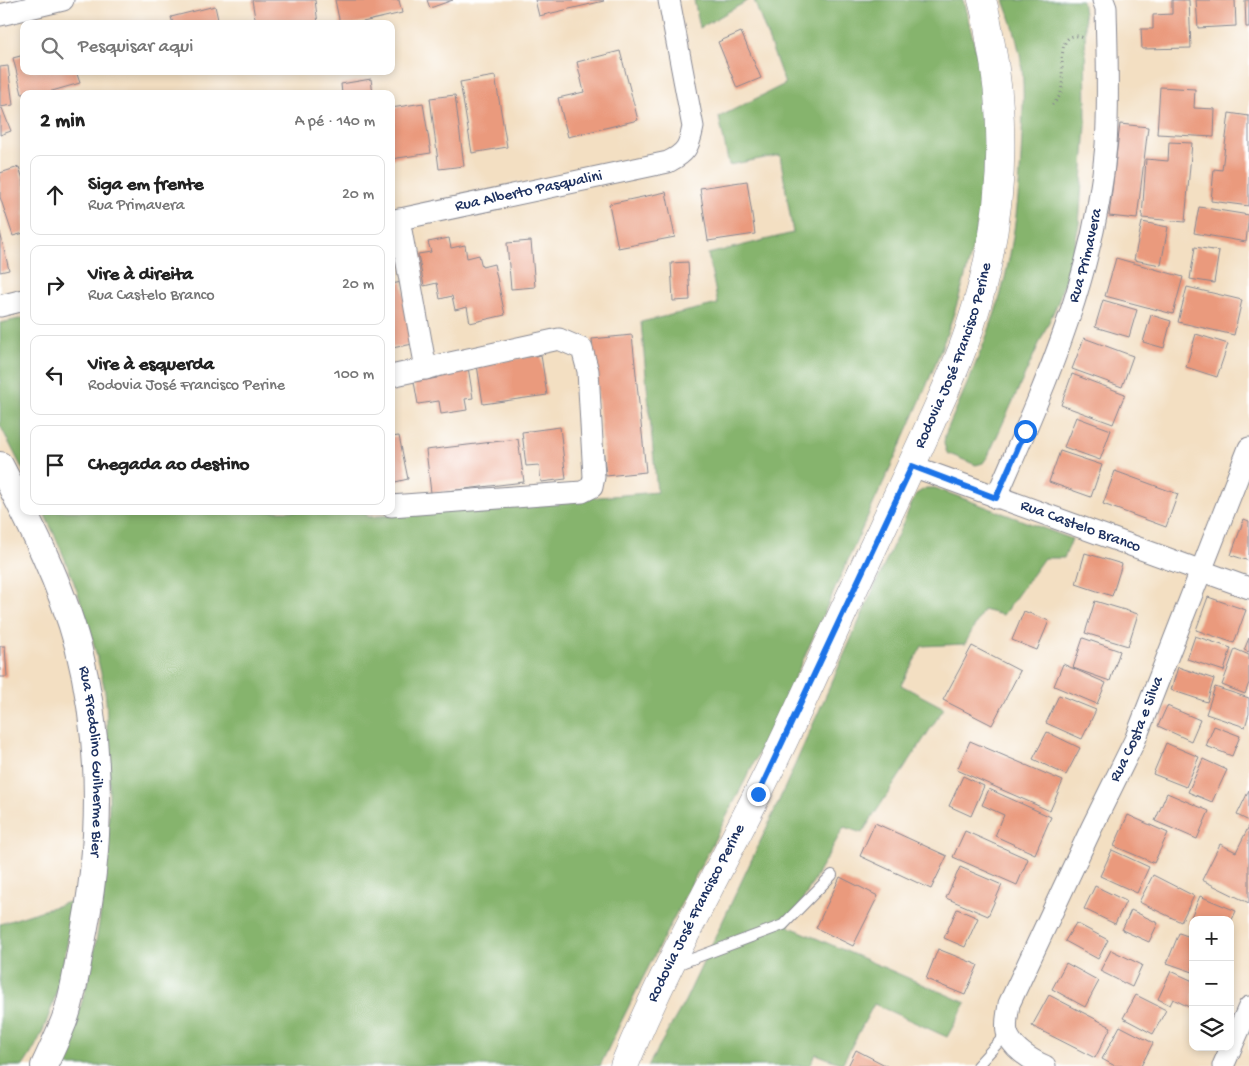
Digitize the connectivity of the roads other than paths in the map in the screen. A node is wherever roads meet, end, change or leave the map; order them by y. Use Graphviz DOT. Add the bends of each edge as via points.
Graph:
graph roads {
  1 [pos="63,0"];
  2 [pos="669,0"];
  3 [pos="982,0"];
  4 [pos="1109,3"];
  5 [pos="0,15"];
  6 [pos="395,220"];
  7 [pos="20,301"];
  8 [pos="0,306"];
  9 [pos="426,369"];
  10 [pos="395,375"];
  11 [pos="1249,448"];
  12 [pos="0,465"];
  13 [pos="912,466"];
  14 [pos="996,498"];
  15 [pos="20,506"];
  16 [pos="395,506"];
  17 [pos="24,515"];
  18 [pos="1200,571"];
  19 [pos="1249,588"];
  20 [pos="832,876"];
  21 [pos="668,968"];
  22 [pos="1249,1007"];
  23 [pos="1007,1033"];
  24 [pos="44,1066"];
  25 [pos="624,1066"];
  26 [pos="977,1066"];
  27 [pos="1045,1066"];
  28 [pos="1223,1066"];
  1 -- 5 [label="street"];
  2 -- 6 [label="street, Rua Alberto Pasqualini" via="693,127 689,145 680,156 668,162"];
  3 -- 13 [label="main road, Rodovia José Francisco Perine" via="997,72 1001,122 995,225 971,326"];
  4 -- 14 [label="street, Rua Primavera" via="1106,145 1083,274 1049,375"];
  6 -- 9 [label="street"];
  7 -- 8 [label="street"];
  9 -- 10 [label="street"];
  9 -- 16 [label="street" via="558,339 582,349 588,371 592,487 582,492"];
  11 -- 18 [label="street, Rua Costa e Silva"];
  12 -- 15 [label="street, Rua Fredolino Guilherme Bier"];
  13 -- 14 [label="street, Rua Castelo Branco"];
  13 -- 21 [label="main road, Rodovia José Francisco Perine" via="758,794"];
  14 -- 18 [label="street, Rua Castelo Branco"];
  17 -- 24 [label="street, Rua Fredolino Guilherme Bier" via="45,557 78,646 90,704 97,776 94,865 87,920 64,1020"];
  18 -- 19 [label="street, Rua Castelo Branco"];
  18 -- 23 [label="street, Rua Costa e Silva" via="1135,740 1010,1004"];
  20 -- 21 [label="lane" via="783,925"];
  21 -- 25 [label="main road, Rodovia José Francisco Perine"];
  22 -- 28 [label="street"];
  23 -- 26 [label="lane"];
  23 -- 27 [label="street" via="1018,1049"];
}
